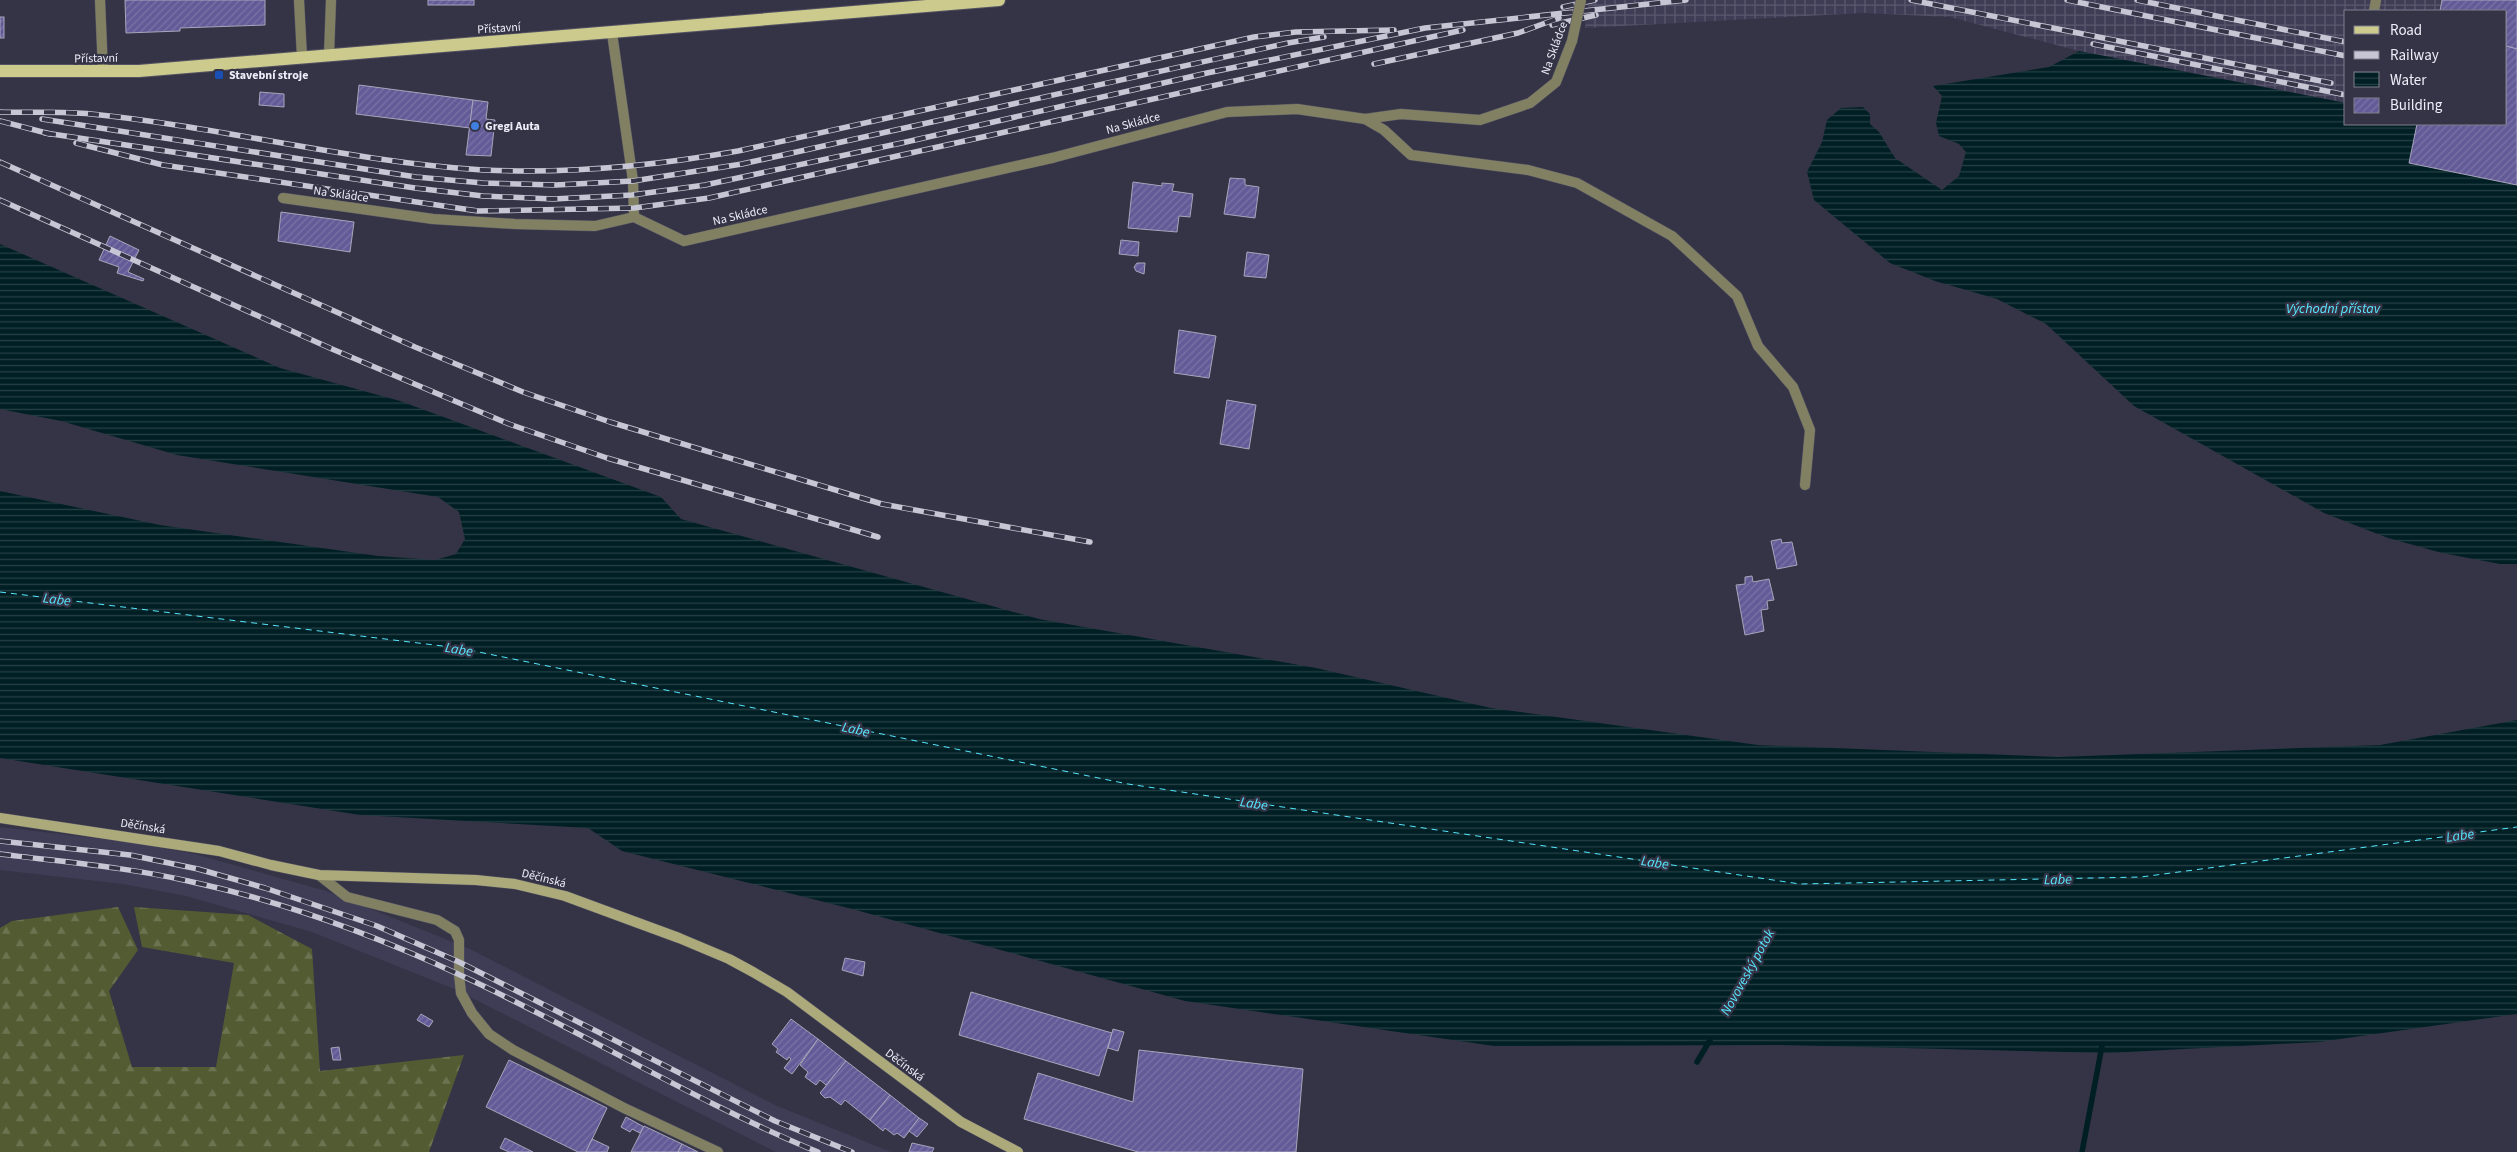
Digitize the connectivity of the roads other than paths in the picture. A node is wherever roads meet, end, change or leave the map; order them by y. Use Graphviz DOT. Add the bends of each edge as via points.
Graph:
graph roads {
  1 [pos="100,0"];
  2 [pos="299,0"];
  3 [pos="331,0"];
  4 [pos="999,0"];
  5 [pos="1581,0"];
  6 [pos="974,1"];
  7 [pos="612,33"];
  8 [pos="329,55"];
  9 [pos="302,57"];
  10 [pos="0,71"];
  11 [pos="103,71"];
  12 [pos="1365,119"];
  13 [pos="283,198"];
  14 [pos="634,217"];
  15 [pos="1805,485"];
  16 [pos="0,818"];
  17 [pos="319,874"];
  18 [pos="718,1152"];
  19 [pos="1018,1152"];
  1 -- 11 [label="street"];
  2 -- 9 [label="street"];
  3 -- 8 [label="street"];
  4 -- 6 [label="main road, Přístavní"];
  5 -- 12 [label="street, Na Skládce, bridge" via="1572,40 1556,82 1530,103 1480,120 1401,114"];
  6 -- 7 [label="main road, Přístavní"];
  7 -- 8 [label="main road, Přístavní"];
  7 -- 14 [label="street" via="633,181"];
  8 -- 9 [label="main road, Přístavní"];
  9 -- 11 [label="main road, Přístavní"];
  10 -- 11 [label="main road, Přístavní"];
  12 -- 14 [label="street, Na Skládce" via="1297,109 1227,112 1052,158 684,241"];
  12 -- 15 [label="street" via="1384,130 1411,155 1528,170 1577,183 1672,236 1737,296 1758,346 1794,387 1810,430"];
  13 -- 14 [label="street, Na Skládce" via="433,219 506,224 595,226"];
  16 -- 17 [label="main road, Děčínská" via="219,851"];
  17 -- 18 [label="street" via="347,898 437,920 455,931 459,940 461,993 489,1034 513,1050"];
  17 -- 19 [label="main road, Děčínská" via="515,884 565,896 679,938 729,959 787,992 961,1122"];
}
